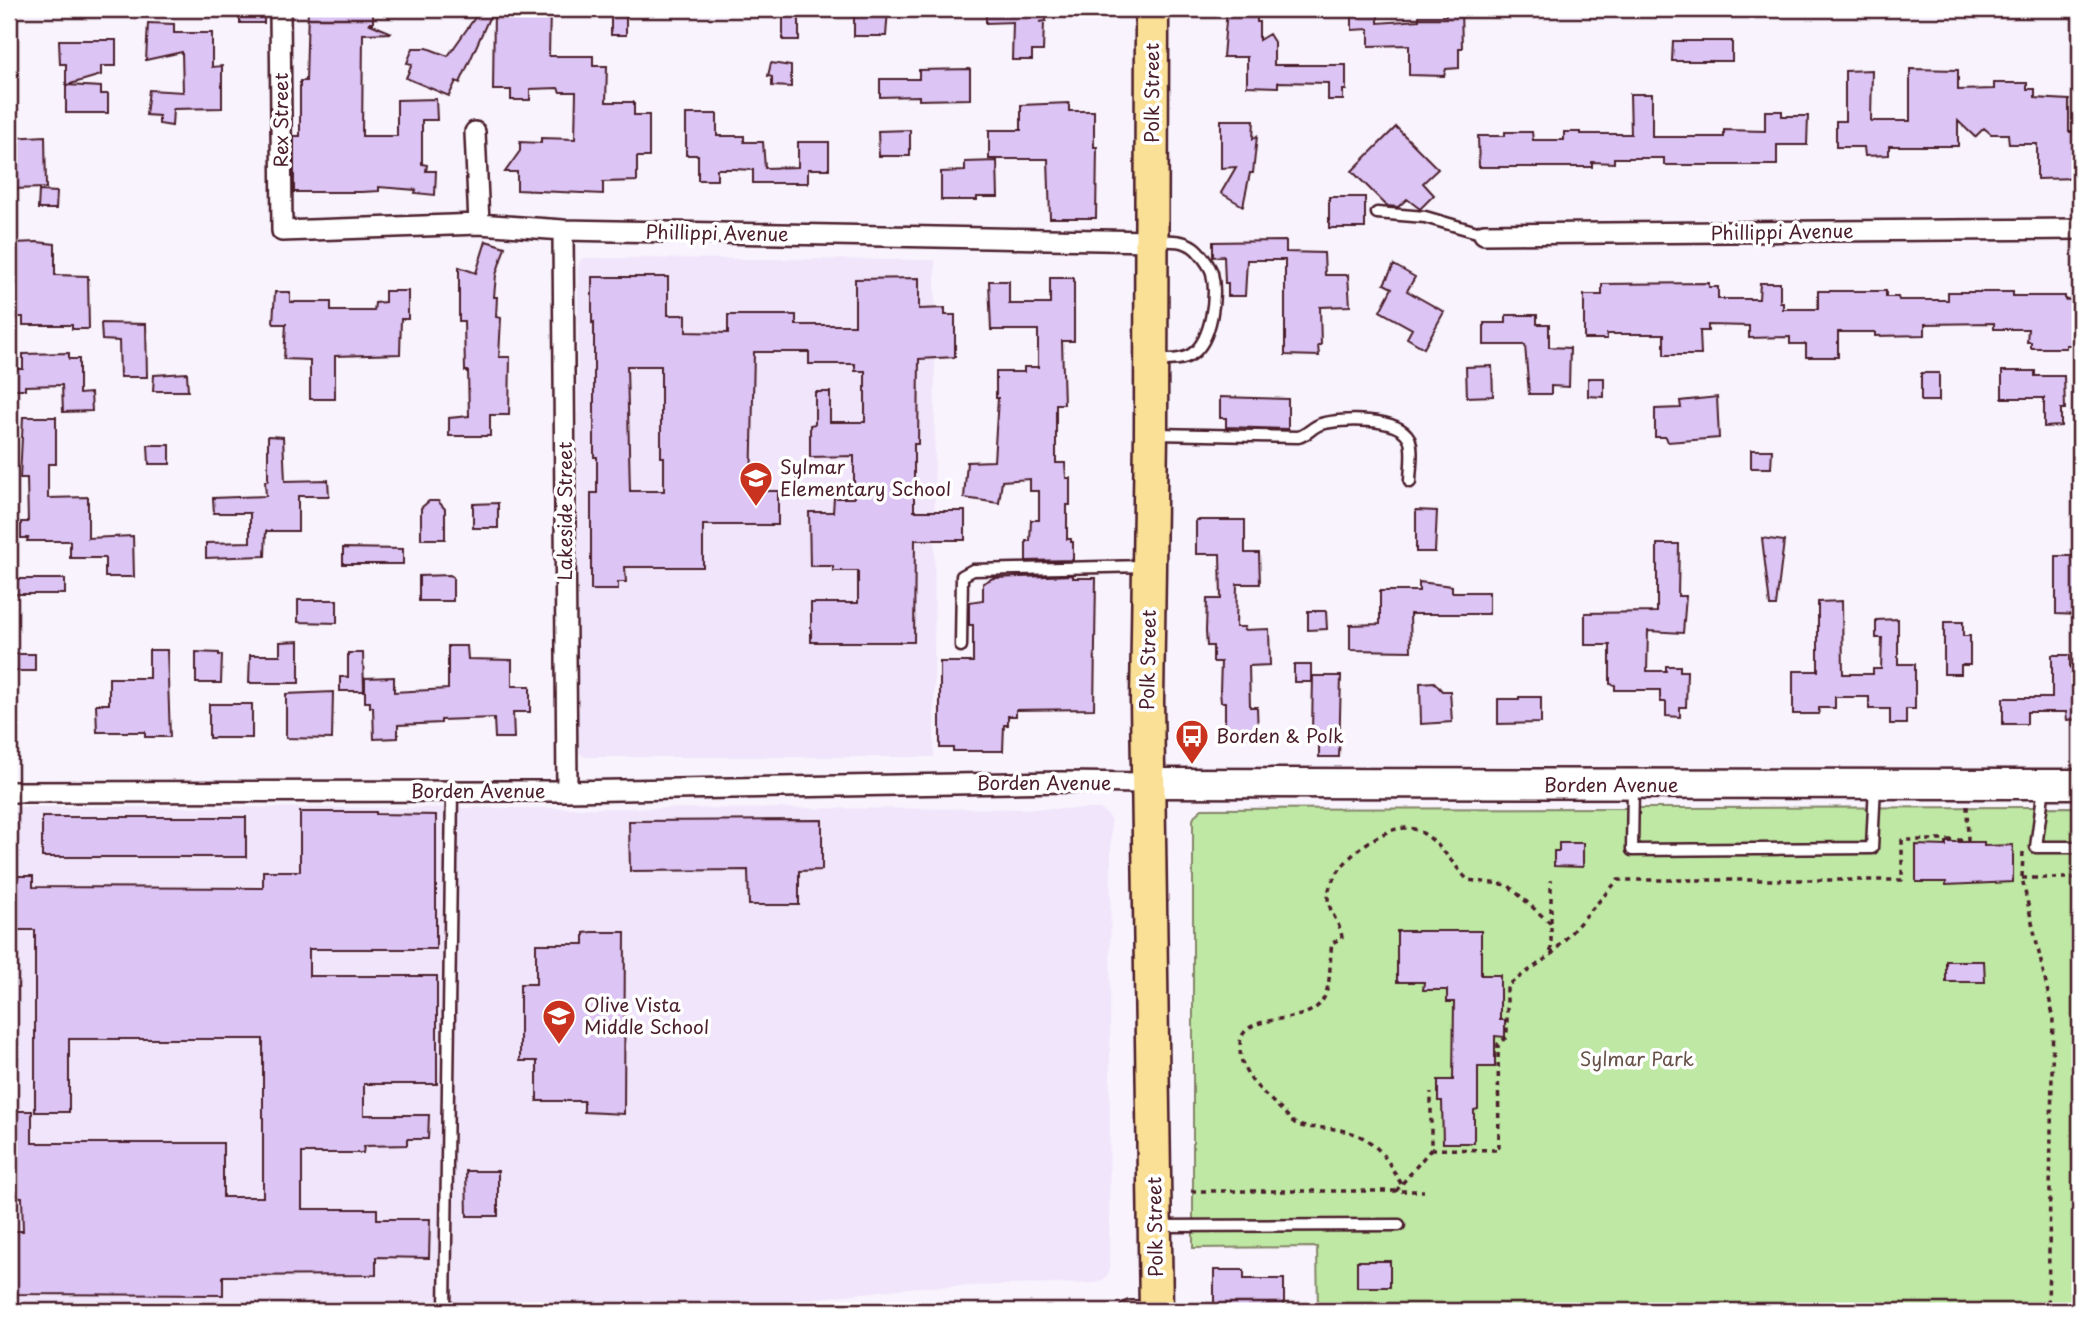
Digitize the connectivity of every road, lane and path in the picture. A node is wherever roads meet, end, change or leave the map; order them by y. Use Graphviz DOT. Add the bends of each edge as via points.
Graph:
graph roads {
  1 [pos="280,9"];
  2 [pos="1152,9"];
  3 [pos="475,132"];
  4 [pos="1377,213"];
  5 [pos="479,224"];
  6 [pos="2080,229"];
  7 [pos="563,230"];
  8 [pos="282,232"];
  9 [pos="1484,234"];
  10 [pos="1152,241"];
  11 [pos="1151,360"];
  12 [pos="1150,434"];
  13 [pos="1410,482"];
  14 [pos="1149,566"];
  15 [pos="961,646"];
  16 [pos="1148,783"];
  17 [pos="1875,784"];
  18 [pos="2045,784"];
  19 [pos="2080,784"];
  20 [pos="1633,785"];
  21 [pos="452,791"];
  22 [pos="566,791"];
  23 [pos="9,792"];
  24 [pos="1967,805"];
  25 [pos="2024,841"];
  26 [pos="2080,847"];
  27 [pos="2022,878"];
  28 [pos="2080,878"];
  29 [pos="1551,880"];
  30 [pos="1551,924"];
  31 [pos="1551,955"];
  32 [pos="1431,1091"];
  33 [pos="1431,1149"];
  34 [pos="1401,1184"];
  35 [pos="1191,1191"];
  36 [pos="1396,1191"];
  37 [pos="1424,1191"];
  38 [pos="1399,1225"];
  39 [pos="1155,1226"];
  40 [pos="2048,1310"];
  41 [pos="445,1311"];
  42 [pos="1130,1311"];
  43 [pos="1156,1311"];
  1 -- 8 [label="street, Rex Street"];
  2 -- 10 [label="main road, Polk Street"];
  3 -- 5 [label="street"];
  4 -- 9 [label="lane" via="1425,217"];
  5 -- 7 [label="street, Phillippi Avenue"];
  5 -- 8 [label="street, Phillippi Avenue"];
  6 -- 9 [label="street, Phillippi Avenue"];
  7 -- 10 [label="street, Phillippi Avenue"];
  7 -- 22 [label="street, Lakeside Street"];
  10 -- 11 [label="main road, Polk Street"];
  10 -- 11 [label="lane" via="1193,247 1212,271 1213,303 1208,331 1193,354"];
  11 -- 12 [label="main road, Polk Street"];
  12 -- 13 [label="lane" via="1298,438 1327,423 1383,422 1408,436"];
  12 -- 14 [label="main road, Polk Street"];
  14 -- 15 [label="lane" via="973,570 962,576"];
  14 -- 16 [label="main road, Polk Street"];
  16 -- 20 [label="street, Borden Avenue"];
  16 -- 22 [label="street, Borden Avenue"];
  16 -- 39 [label="main road, Polk Street"];
  17 -- 18 [label="street, Borden Avenue"];
  17 -- 20 [label="street, Borden Avenue"];
  17 -- 20 [label="lane" via="1872,848 1632,850"];
  18 -- 19 [label="street, Borden Avenue"];
  18 -- 26 [label="lane" via="2036,847"];
  21 -- 22 [label="street, Borden Avenue"];
  21 -- 23 [label="street, Borden Avenue"];
  21 -- 41 [label="lane"];
  24 -- 31 [label="path" via="1968,840 1902,840 1902,880 1618,880"];
  25 -- 27 [label="path"];
  27 -- 28 [label="path"];
  27 -- 40 [label="path" via="2053,1015"];
  29 -- 30 [label="path"];
  30 -- 31 [label="path"];
  30 -- 34 [label="path" via="1508,885 1468,880 1423,834 1406,828 1388,831 1354,854 1329,889 1329,904 1342,938 1332,943 1324,999 1296,1017 1256,1023 1242,1036 1241,1056 1249,1077 1292,1121 1367,1139 1386,1156"];
  31 -- 33 [label="path" via="1507,986 1507,1037 1498,1044 1499,1150"];
  32 -- 33 [label="path"];
  33 -- 34 [label="path"];
  34 -- 36 [label="path"];
  35 -- 36 [label="path"];
  36 -- 37 [label="path"];
  38 -- 39 [label="lane"];
  39 -- 43 [label="main road, Polk Street"];
  42 -- 43 [label="street"];
}
